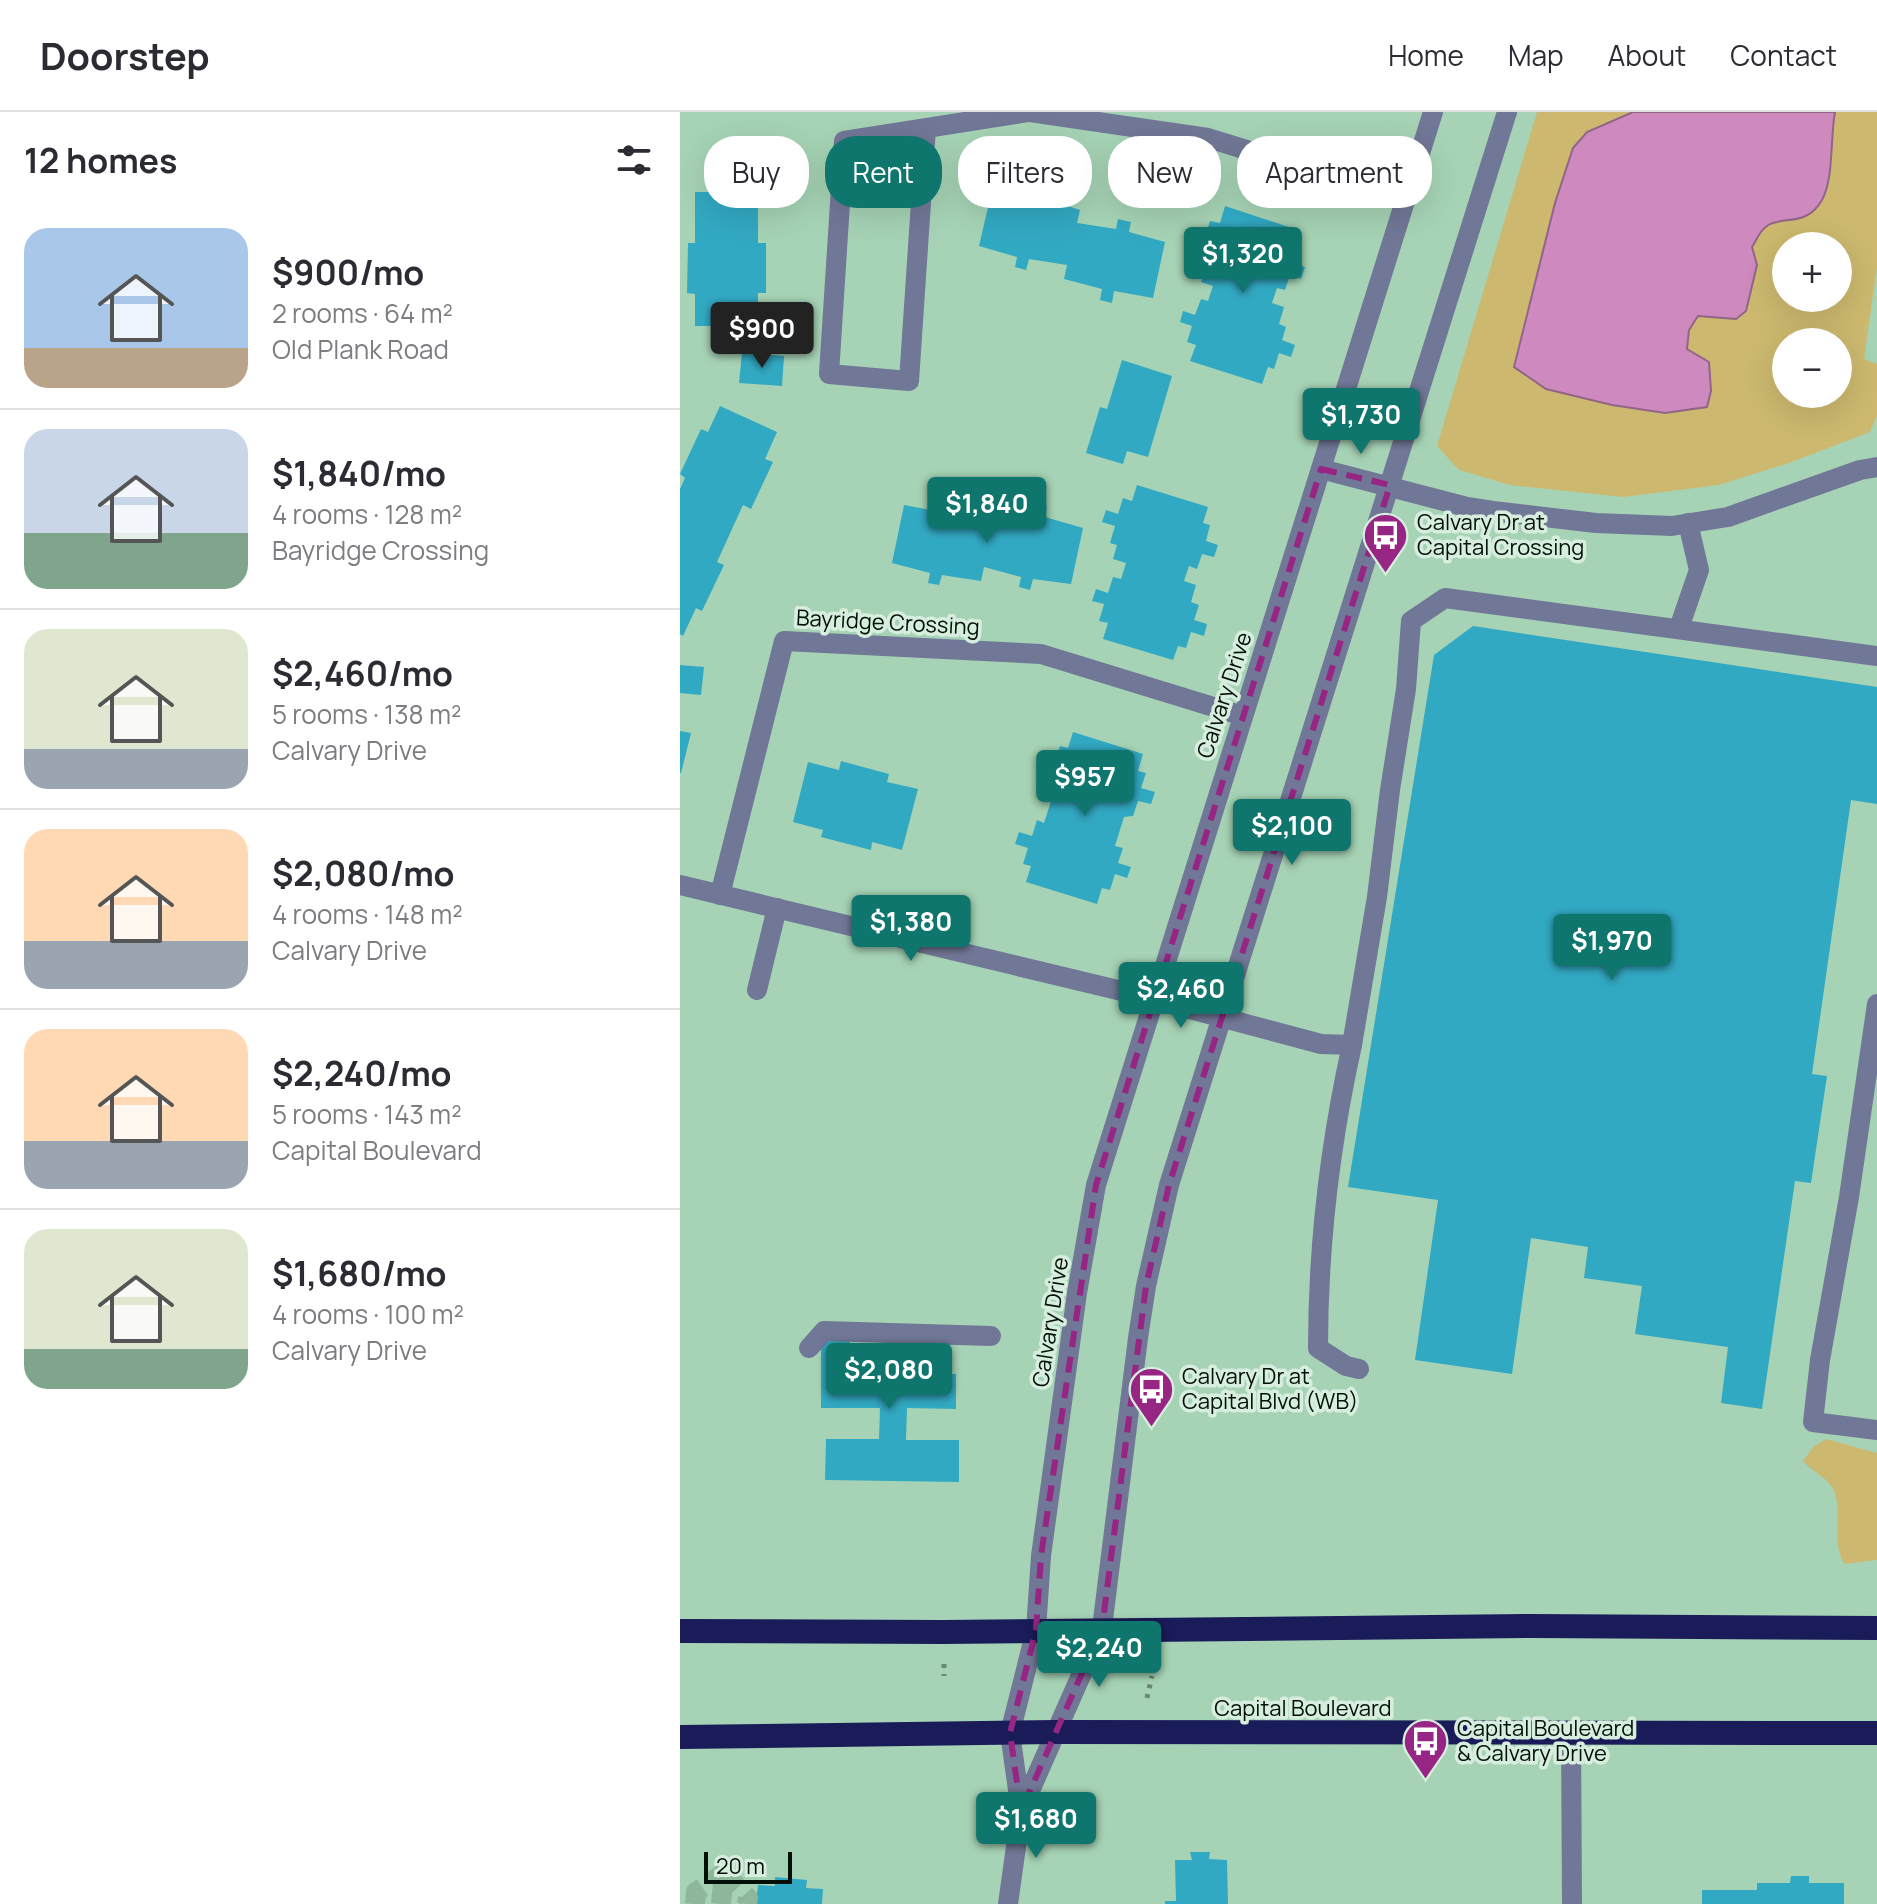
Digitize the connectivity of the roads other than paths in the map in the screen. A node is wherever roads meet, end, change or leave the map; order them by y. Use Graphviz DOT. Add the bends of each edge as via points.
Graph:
graph roads {
  1 [pos="1029,112"];
  2 [pos="1433,112"];
  3 [pos="1507,112"];
  4 [pos="926,128"];
  5 [pos="1426,136"];
  6 [pos="1237,147"];
  7 [pos="1403,208"];
  8 [pos="1877,467"];
  9 [pos="1321,469"];
  10 [pos="1390,485"];
  11 [pos="1688,523"];
  12 [pos="1679,628"];
  13 [pos="1877,656"];
  14 [pos="1243,716"];
  15 [pos="680,885"];
  16 [pos="720,895"];
  17 [pos="777,908"];
  18 [pos="757,990"];
  19 [pos="1153,1000"];
  20 [pos="1877,1004"];
  21 [pos="1221,1018"];
  22 [pos="1352,1045"];
  23 [pos="991,1336"];
  24 [pos="809,1348"];
  25 [pos="1359,1369"];
  26 [pos="1877,1430"];
  27 [pos="1102,1628"];
  28 [pos="1877,1628"];
  29 [pos="1036,1630"];
  30 [pos="680,1631"];
  31 [pos="1056,1732"];
  32 [pos="1010,1733"];
  33 [pos="1877,1733"];
  34 [pos="1571,1734"];
  35 [pos="680,1737"];
  36 [pos="1021,1811"];
  37 [pos="1008,1904"];
  38 [pos="1572,1904"];
  1 -- 4 [label="street"];
  1 -- 6 [label="street" via="1208,138"];
  2 -- 5 [label="street, Calvary Drive"];
  3 -- 10 [label="street"];
  4 -- 4 [label="street" via="844,141 829,374 909,381"];
  7 -- 9 [label="street, Calvary Drive"];
  8 -- 11 [label="street" via="1728,517"];
  9 -- 10 [label="street"];
  9 -- 14 [label="street, Calvary Drive"];
  10 -- 11 [label="street" via="1493,511 1596,523"];
  10 -- 21 [label="street"];
  11 -- 12 [label="street" via="1699,570"];
  12 -- 13 [label="street"];
  12 -- 22 [label="street" via="1445,598 1411,621 1406,689"];
  14 -- 16 [label="street, Bayridge Crossing" via="1041,654 784,641"];
  14 -- 19 [label="street, Calvary Drive"];
  15 -- 16 [label="street"];
  16 -- 17 [label="street"];
  17 -- 18 [label="street"];
  17 -- 19 [label="street"];
  19 -- 21 [label="street"];
  19 -- 29 [label="street, Calvary Drive" via="1096,1185 1043,1542"];
  20 -- 26 [label="street" via="1813,1422"];
  21 -- 22 [label="street" via="1321,1044"];
  21 -- 27 [label="street" via="1169,1185 1146,1286"];
  22 -- 25 [label="street" via="1326,1199 1318,1348"];
  23 -- 24 [label="street" via="824,1331"];
  27 -- 28 [label="highway"];
  27 -- 29 [label="highway"];
  27 -- 31 [label="street"];
  29 -- 30 [label="highway"];
  29 -- 32 [label="street, Calvary Drive"];
  31 -- 32 [label="highway, Capital Boulevard"];
  31 -- 34 [label="highway, Capital Boulevard"];
  31 -- 36 [label="street"];
  32 -- 35 [label="highway, Capital Boulevard"];
  32 -- 36 [label="street"];
  33 -- 34 [label="highway, Capital Boulevard"];
  34 -- 38 [label="street"];
  36 -- 37 [label="street"];
}
